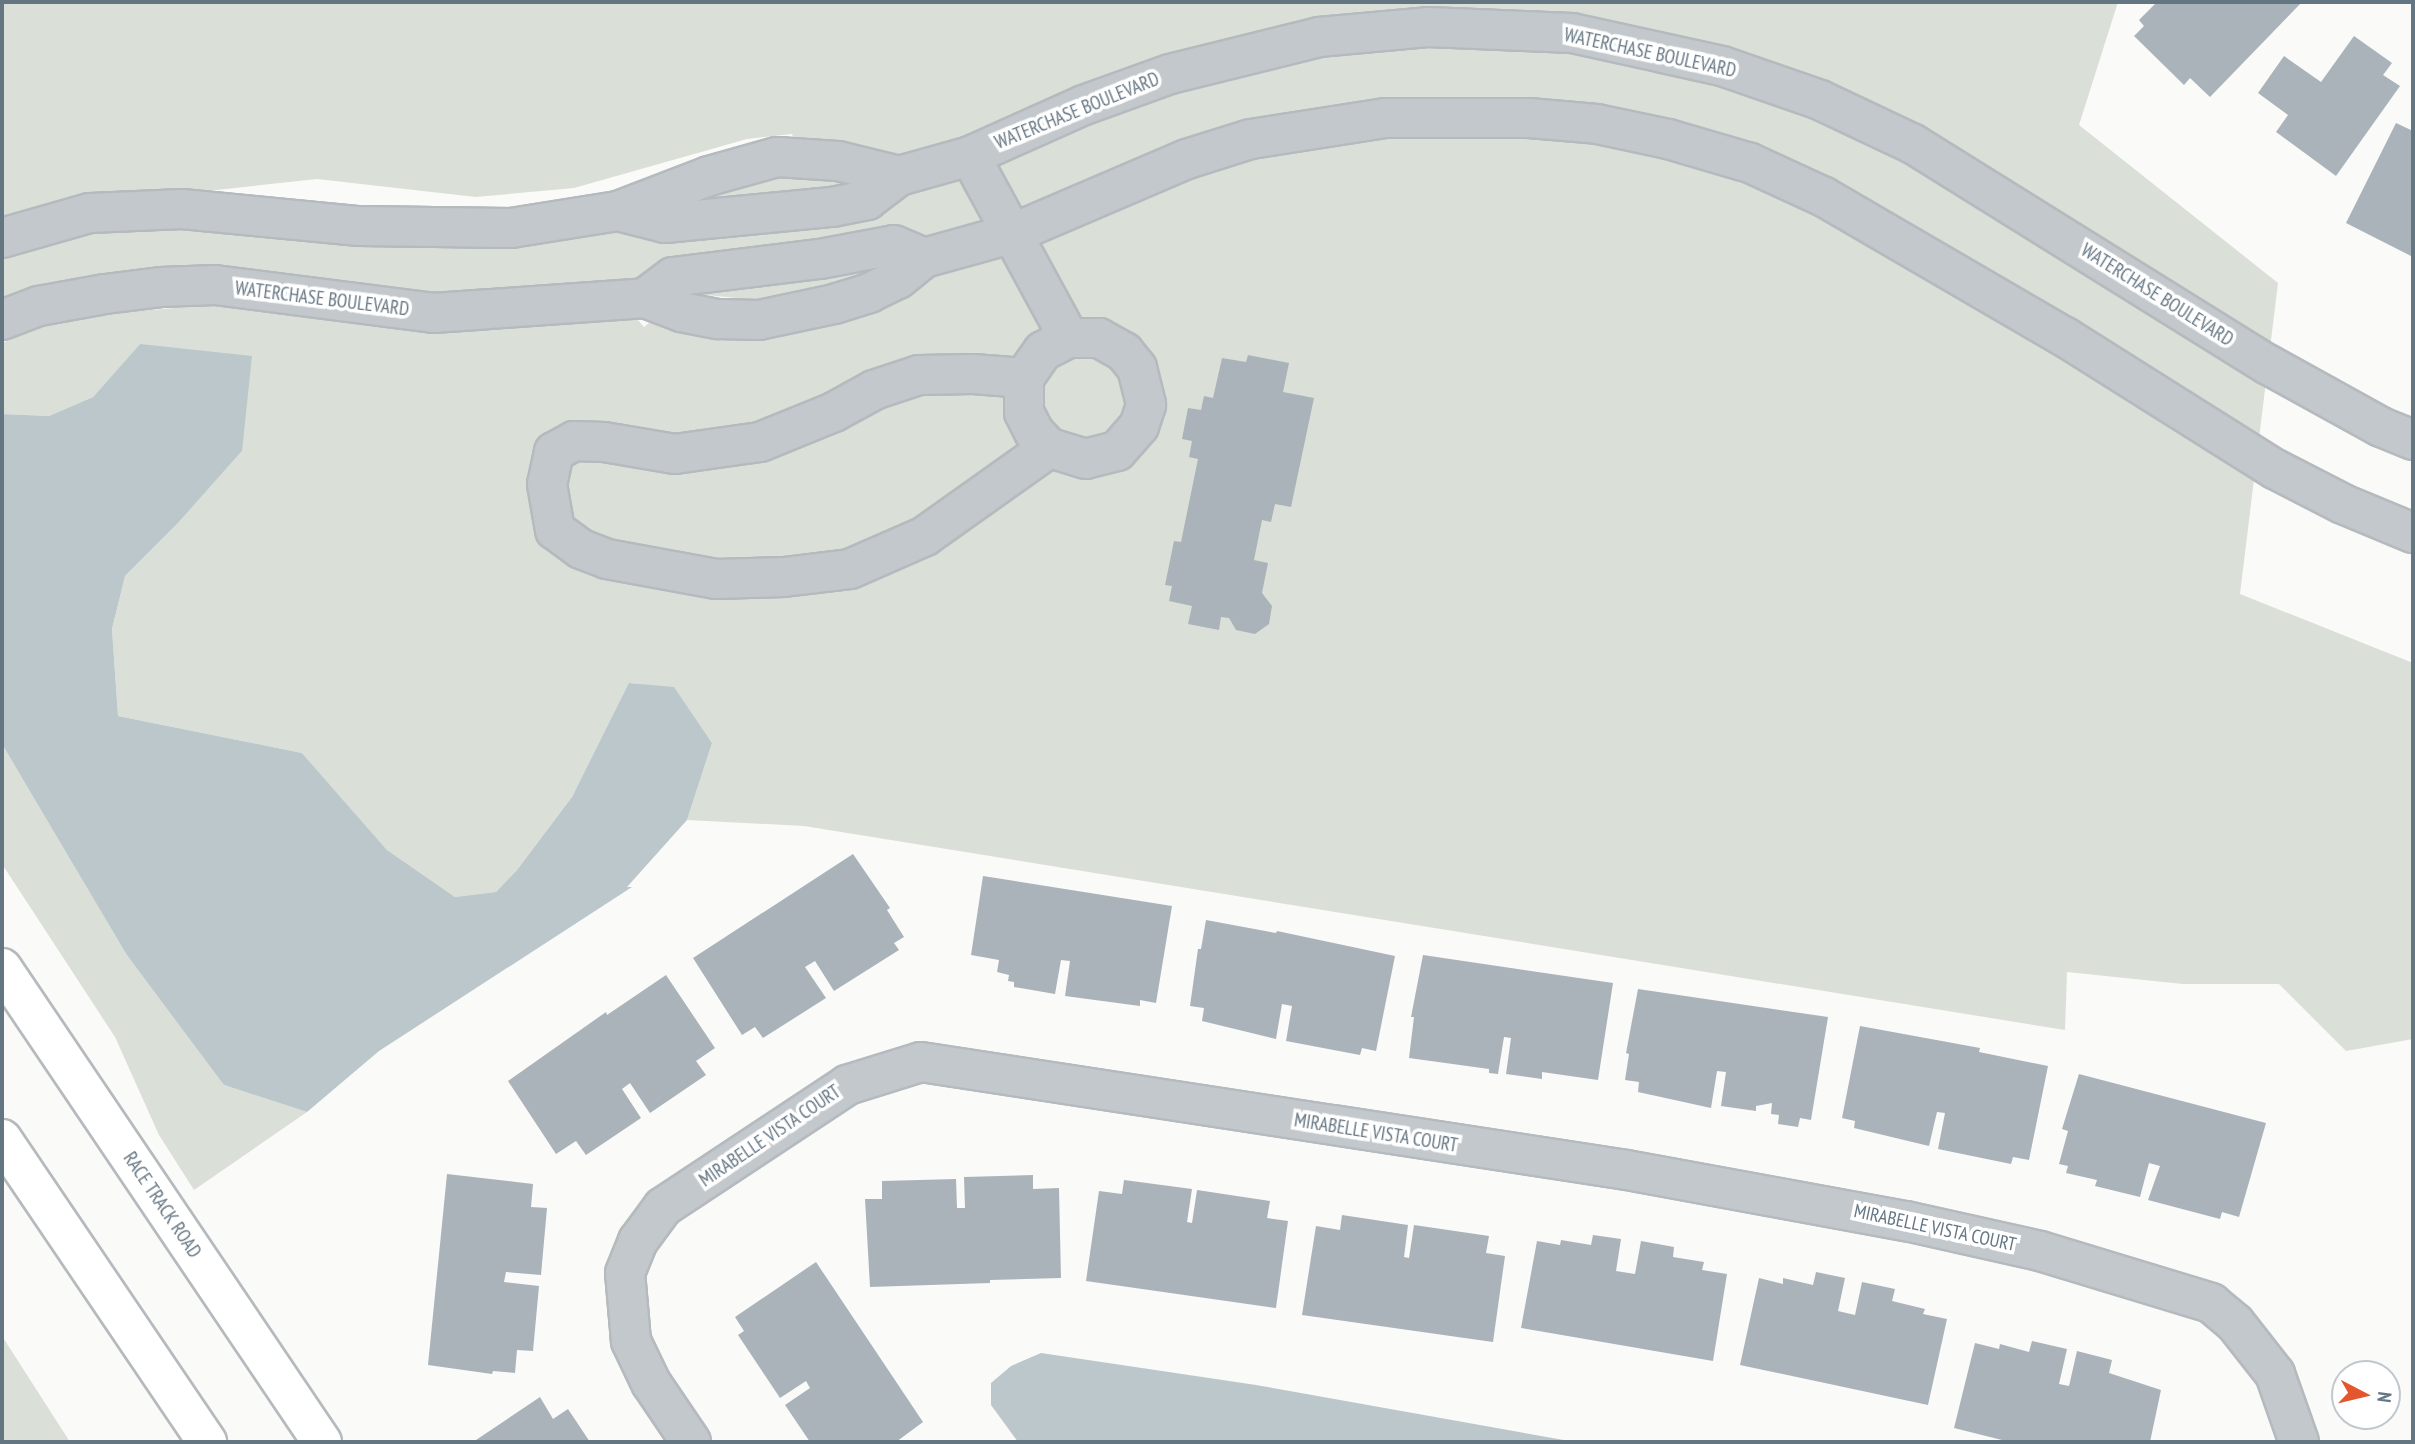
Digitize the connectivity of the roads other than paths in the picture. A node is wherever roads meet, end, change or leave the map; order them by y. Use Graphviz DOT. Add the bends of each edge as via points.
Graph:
graph roads {
  1 [pos="970,156"];
  2 [pos="899,176"];
  3 [pos="618,211"];
  4 [pos="1014,233"];
  5 [pos="2,238"];
  6 [pos="924,258"];
  7 [pos="645,298"];
  8 [pos="2,320"];
  9 [pos="1069,338"];
  10 [pos="1024,378"];
  11 [pos="2413,440"];
  12 [pos="1049,448"];
  13 [pos="2413,533"];
  14 [pos="2,968"];
  15 [pos="2,1139"];
  16 [pos="207,1442"];
  17 [pos="322,1442"];
  18 [pos="691,1442"];
  19 [pos="2300,1442"];
  1 -- 2 [label="street, WATERCHASE BOULEVARD"];
  1 -- 4 [label="street"];
  1 -- 11 [label="street, WATERCHASE BOULEVARD" via="1084,105 1170,74 1319,37 1428,27 1572,33 1722,66 1820,100 1890,133 2267,364"];
  2 -- 3 [label="street, WATERCHASE BOULEVARD" via="867,200 832,207 665,223"];
  2 -- 3 [label="street, WATERCHASE BOULEVARD" via="838,161 777,157 709,176"];
  3 -- 5 [label="street, WATERCHASE BOULEVARD" via="511,228 359,226 182,209 90,213"];
  4 -- 6 [label="street, WATERCHASE BOULEVARD"];
  4 -- 9 [label="street"];
  4 -- 13 [label="street, WATERCHASE BOULEVARD" via="1187,159 1251,139 1385,118 1529,118 1597,124 1668,139 1750,163 1824,197 2065,337 2274,469"];
  6 -- 7 [label="street" via="894,245 673,277"];
  6 -- 7 [label="street, WATERCHASE BOULEVARD" via="898,279 869,293 759,320 681,312"];
  7 -- 8 [label="street, WATERCHASE BOULEVARD" via="433,313 215,285 161,287 39,306"];
  9 -- 10 [label="street" via="1043,351"];
  9 -- 12 [label="street" via="1099,338 1124,352 1137,368 1146,405 1139,426 1117,451 1086,459"];
  10 -- 12 [label="street" via="1024,412"];
  10 -- 12 [label="street" via="919,375 748,444 675,454 574,441 554,452 547,484 555,530 581,549 607,559 716,579 850,569 925,536"];
  14 -- 17 [label="main road, RACE TRACK ROAD"];
  15 -- 16 [label="main road"];
  18 -- 19 [label="street, MIRABELLE VISTA COURT" via="651,1383 631,1341 625,1273 638,1241 663,1208 847,1084 921,1062 1627,1170 1906,1221 2040,1251 2211,1303 2235,1323 2275,1374"];
}
